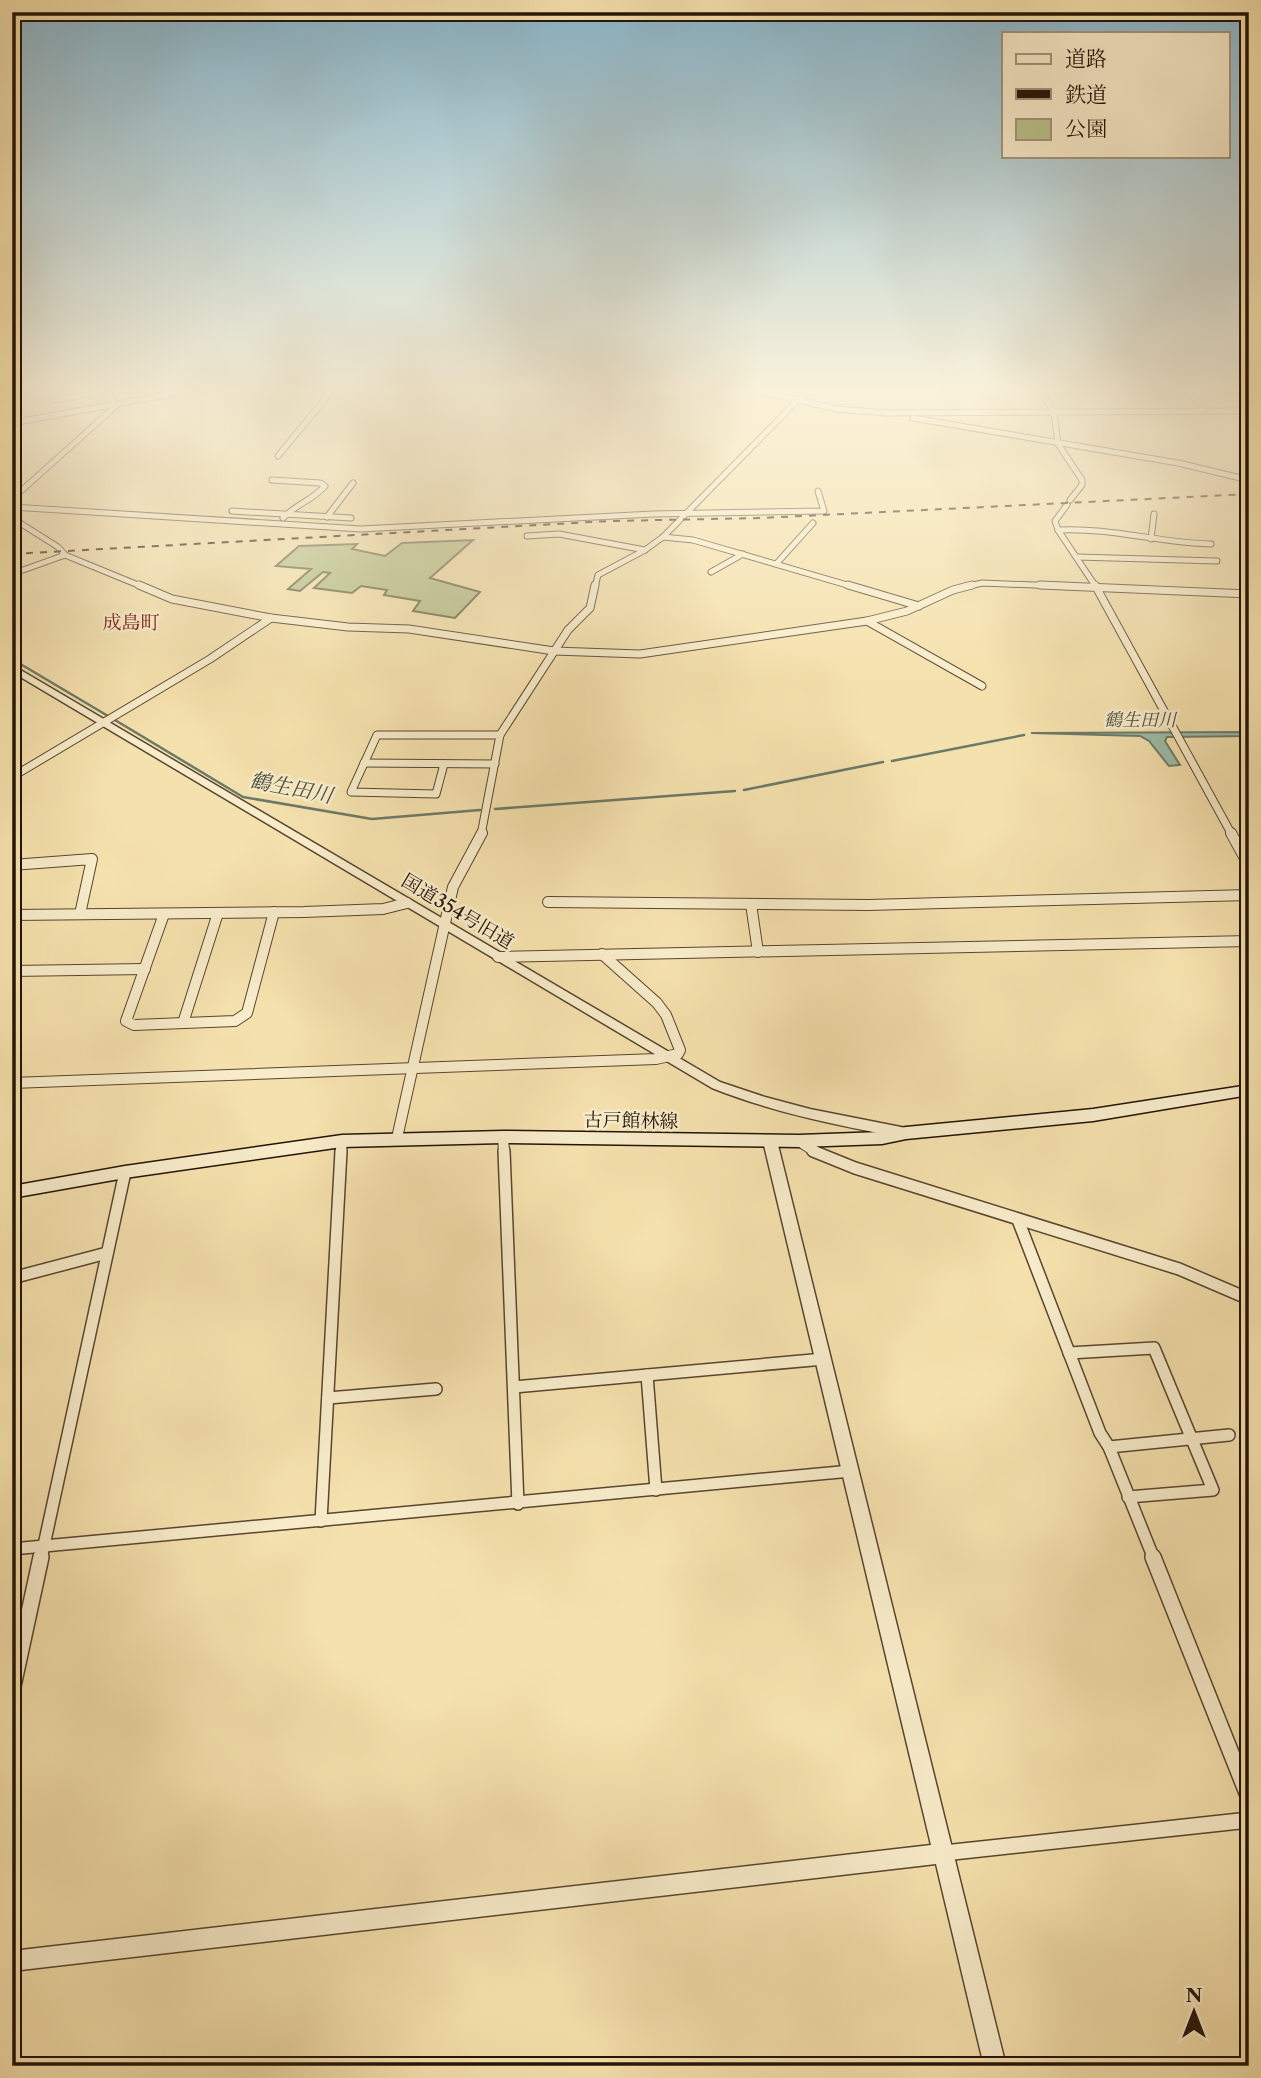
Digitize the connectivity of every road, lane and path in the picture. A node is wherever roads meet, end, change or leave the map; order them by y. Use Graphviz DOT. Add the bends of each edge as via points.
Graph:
graph roads {
  1 [pos="321,490"];
  2 [pos="346,490"];
  3 [pos="709,490"];
  4 [pos="1078,490"];
  5 [pos="818,491"];
  6 [pos="12,507"];
  7 [pos="232,511"];
  8 [pos="286,514"];
  9 [pos="685,514"];
  10 [pos="1154,514"];
  11 [pos="327,517"];
  12 [pos="12,518"];
  13 [pos="351,518"];
  14 [pos="813,523"];
  15 [pos="279,524"];
  16 [pos="1058,530"];
  17 [pos="527,536"];
  18 [pos="663,537"];
  19 [pos="1151,539"];
  20 [pos="1211,544"];
  21 [pos="645,550"];
  22 [pos="744,554"];
  23 [pos="65,555"];
  24 [pos="1077,557"];
  25 [pos="1217,561"];
  26 [pos="777,563"];
  27 [pos="711,572"];
  28 [pos="12,574"];
  29 [pos="1096,587"];
  30 [pos="1249,594"];
  31 [pos="919,606"];
  32 [pos="271,618"];
  33 [pos="867,621"];
  34 [pos="554,651"];
  35 [pos="12,668"];
  36 [pos="982,686"];
  37 [pos="104,722"];
  38 [pos="500,735"];
  39 [pos="364,763"];
  40 [pos="444,764"];
  41 [pos="495,764"];
  42 [pos="12,776"];
  43 [pos="12,865"];
  44 [pos="1249,866"];
  45 [pos="1249,895"];
  46 [pos="548,902"];
  47 [pos="407,903"];
  48 [pos="751,904"];
  49 [pos="274,912"];
  50 [pos="218,913"];
  51 [pos="80,914"];
  52 [pos="163,914"];
  53 [pos="12,915"];
  54 [pos="443,924"];
  55 [pos="1249,941"];
  56 [pos="758,952"];
  57 [pos="601,954"];
  58 [pos="498,957"];
  59 [pos="145,969"];
  60 [pos="12,971"];
  61 [pos="184,1023"];
  62 [pos="670,1058"];
  63 [pos="412,1069"];
  64 [pos="12,1083"];
  65 [pos="1249,1090"];
  66 [pos="906,1133"];
  67 [pos="503,1137"];
  68 [pos="397,1138"];
  69 [pos="342,1141"];
  70 [pos="771,1141"];
  71 [pos="799,1141"];
  72 [pos="125,1172"];
  73 [pos="12,1192"];
  74 [pos="1018,1220"];
  75 [pos="107,1253"];
  76 [pos="12,1278"];
  77 [pos="1249,1299"];
  78 [pos="1069,1353"];
  79 [pos="824,1359"];
  80 [pos="647,1375"];
  81 [pos="514,1387"];
  82 [pos="436,1389"];
  83 [pos="328,1398"];
  84 [pos="1229,1435"];
  85 [pos="1191,1439"];
  86 [pos="1108,1447"];
  87 [pos="851,1471"];
  88 [pos="656,1490"];
  89 [pos="1129,1497"];
  90 [pos="519,1504"];
  91 [pos="321,1521"];
  92 [pos="44,1546"];
  93 [pos="12,1549"];
  94 [pos="12,1690"];
  95 [pos="1249,1798"];
  96 [pos="1249,1820"];
  97 [pos="944,1853"];
  98 [pos="12,1961"];
  99 [pos="995,2066"];
  1 -- 8 [label="street" via="314,500 293,505"];
  2 -- 11 [label="street"];
  3 -- 9 [label="street"];
  4 -- 16 [label="street" via="1055,521"];
  5 -- 9 [label="street" via="824,511"];
  6 -- 15 [label="street"];
  7 -- 8 [label="street"];
  8 -- 11 [label="street"];
  8 -- 15 [label="street"];
  9 -- 15 [label="street" via="377,528"];
  9 -- 18 [label="street"];
  10 -- 19 [label="street"];
  11 -- 13 [label="street"];
  12 -- 23 [label="street"];
  14 -- 26 [label="street"];
  16 -- 19 [label="street"];
  16 -- 24 [label="street"];
  17 -- 21 [label="street" via="559,534"];
  18 -- 21 [label="street"];
  18 -- 22 [label="street"];
  19 -- 20 [label="street"];
  21 -- 34 [label="street" via="598,575 590,608"];
  22 -- 26 [label="street"];
  22 -- 27 [label="street"];
  23 -- 28 [label="street"];
  23 -- 32 [label="street" via="172,599"];
  24 -- 25 [label="street"];
  24 -- 29 [label="street"];
  26 -- 31 [label="street"];
  29 -- 30 [label="street"];
  29 -- 31 [label="street" via="982,583"];
  29 -- 44 [label="street"];
  31 -- 33 [label="street"];
  32 -- 34 [label="street" via="409,629"];
  32 -- 37 [label="street"];
  33 -- 34 [label="street" via="654,654"];
  33 -- 36 [label="street"];
  34 -- 38 [label="street"];
  35 -- 37 [label="street, 国道354号旧道"];
  37 -- 42 [label="street"];
  37 -- 47 [label="street, 国道354号旧道"];
  38 -- 39 [label="street" via="377,735"];
  38 -- 41 [label="street"];
  39 -- 40 [label="street"];
  39 -- 40 [label="street" via="351,792 436,794"];
  40 -- 41 [label="street"];
  41 -- 54 [label="street" via="483,832 453,887"];
  43 -- 51 [label="street" via="92,859"];
  45 -- 48 [label="street"];
  46 -- 48 [label="street"];
  47 -- 49 [label="street" via="383,909"];
  47 -- 54 [label="street, 国道354号旧道"];
  48 -- 56 [label="street"];
  49 -- 50 [label="street"];
  49 -- 61 [label="street" via="247,1013 235,1021"];
  50 -- 52 [label="street"];
  50 -- 61 [label="street"];
  51 -- 52 [label="street"];
  51 -- 53 [label="street"];
  52 -- 59 [label="street"];
  54 -- 58 [label="street, 国道354号旧道"];
  54 -- 63 [label="street"];
  55 -- 56 [label="street"];
  56 -- 57 [label="street"];
  57 -- 58 [label="street"];
  57 -- 62 [label="street" via="666,1015 680,1050"];
  58 -- 62 [label="street, 国道354号旧道"];
  59 -- 60 [label="street"];
  59 -- 61 [label="street" via="126,1021 134,1025"];
  62 -- 63 [label="street"];
  62 -- 66 [label="street, 国道354号旧道" via="716,1085 760,1101"];
  63 -- 64 [label="street"];
  63 -- 68 [label="street"];
  65 -- 66 [label="main road, 古戸館林線" via="1093,1115"];
  66 -- 71 [label="main road, 古戸館林線" via="882,1139"];
  67 -- 68 [label="main road, 古戸館林線"];
  67 -- 70 [label="main road, 古戸館林線"];
  67 -- 81 [label="street"];
  68 -- 69 [label="main road, 古戸館林線"];
  69 -- 72 [label="main road, 古戸館林線"];
  69 -- 83 [label="street"];
  70 -- 71 [label="main road, 古戸館林線"];
  70 -- 79 [label="street"];
  71 -- 74 [label="street" via="855,1168"];
  72 -- 73 [label="main road, 古戸館林線"];
  72 -- 75 [label="street"];
  74 -- 77 [label="street" via="1179,1269"];
  74 -- 78 [label="street"];
  75 -- 76 [label="street"];
  75 -- 92 [label="street"];
  78 -- 85 [label="street" via="1154,1348"];
  78 -- 86 [label="street"];
  79 -- 80 [label="street"];
  79 -- 87 [label="street"];
  80 -- 81 [label="street"];
  80 -- 88 [label="street"];
  81 -- 90 [label="street"];
  82 -- 83 [label="street"];
  83 -- 91 [label="street"];
  84 -- 85 [label="street"];
  85 -- 86 [label="street"];
  85 -- 89 [label="street" via="1213,1490"];
  86 -- 89 [label="street"];
  87 -- 88 [label="street"];
  87 -- 97 [label="street"];
  88 -- 90 [label="street"];
  89 -- 95 [label="street"];
  90 -- 91 [label="street"];
  91 -- 92 [label="street"];
  92 -- 93 [label="street"];
  92 -- 94 [label="street"];
  96 -- 97 [label="street"];
  97 -- 98 [label="street"];
  97 -- 99 [label="street"];
}
